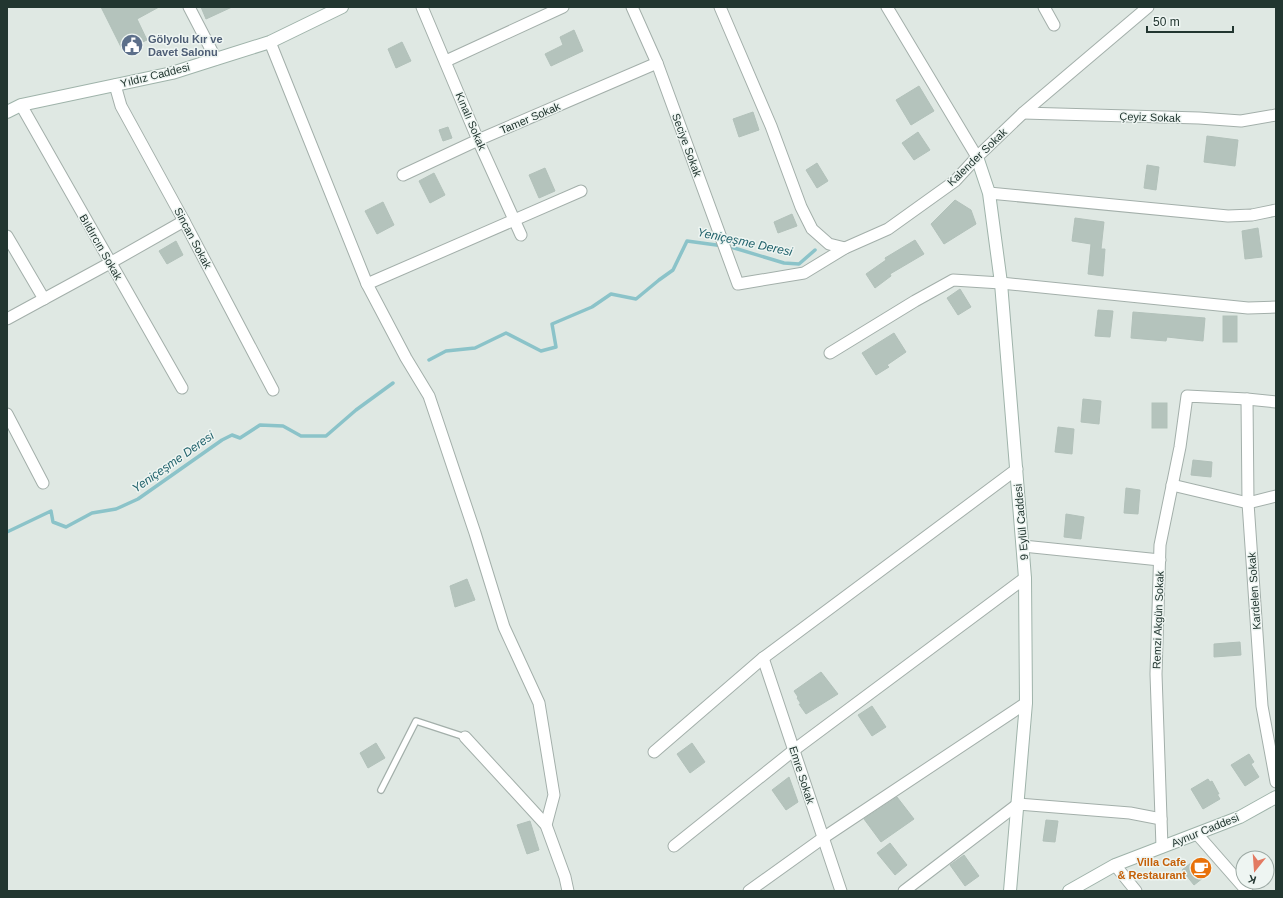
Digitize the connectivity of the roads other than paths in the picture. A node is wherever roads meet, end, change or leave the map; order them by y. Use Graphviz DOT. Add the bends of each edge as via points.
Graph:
graph roads {
  1 [pos="188,7"];
  2 [pos="342,7"];
  3 [pos="422,7"];
  4 [pos="563,7"];
  5 [pos="632,7"];
  6 [pos="720,7"];
  7 [pos="887,7"];
  8 [pos="1044,7"];
  9 [pos="1148,7"];
  10 [pos="1054,26"];
  11 [pos="270,42"];
  12 [pos="216,59"];
  13 [pos="446,60"];
  14 [pos="657,63"];
  15 [pos="115,85"];
  16 [pos="21,105"];
  17 [pos="7,112"];
  18 [pos="1023,113"];
  19 [pos="1276,115"];
  20 [pos="478,140"];
  21 [pos="977,156"];
  22 [pos="403,175"];
  23 [pos="581,191"];
  24 [pos="990,193"];
  25 [pos="1276,210"];
  26 [pos="514,220"];
  27 [pos="184,221"];
  28 [pos="521,235"];
  29 [pos="7,236"];
  30 [pos="845,248"];
  31 [pos="110,263"];
  32 [pos="1001,283"];
  33 [pos="367,284"];
  34 [pos="738,284"];
  35 [pos="44,299"];
  36 [pos="1276,307"];
  37 [pos="7,319"];
  38 [pos="830,353"];
  39 [pos="182,388"];
  40 [pos="272,390"];
  41 [pos="1247,399"];
  42 [pos="1276,402"];
  43 [pos="7,414"];
  44 [pos="1017,469"];
  45 [pos="43,483"];
  46 [pos="1172,484"];
  47 [pos="1276,496"];
  48 [pos="1248,503"];
  49 [pos="1023,546"];
  50 [pos="1160,560"];
  51 [pos="1025,578"];
  52 [pos="763,658"];
  53 [pos="1026,703"];
  54 [pos="465,737"];
  55 [pos="794,750"];
  56 [pos="654,752"];
  57 [pos="1276,782"];
  58 [pos="381,790"];
  59 [pos="1276,797"];
  60 [pos="1018,804"];
  61 [pos="1161,819"];
  62 [pos="546,825"];
  63 [pos="1197,834"];
  64 [pos="823,838"];
  65 [pos="674,846"];
  66 [pos="1162,848"];
  67 [pos="1115,865"];
  68 [pos="568,891"];
  69 [pos="749,891"];
  70 [pos="840,891"];
  71 [pos="904,891"];
  72 [pos="1010,891"];
  73 [pos="1069,891"];
  74 [pos="1136,891"];
  75 [pos="1247,891"];
  1 -- 12 [label="street"];
  2 -- 11 [label="street, Yıldız Caddesi"];
  3 -- 13 [label="street, Kınalı Sokak"];
  4 -- 13 [label="street"];
  5 -- 14 [label="street, Seciye Sokak"];
  6 -- 30 [label="street" via="812,229 829,244"];
  7 -- 21 [label="street"];
  8 -- 10 [label="street"];
  9 -- 18 [label="street, Kalender Sokak"];
  11 -- 12 [label="street, Yıldız Caddesi"];
  11 -- 33 [label="street"];
  12 -- 15 [label="street, Yıldız Caddesi"];
  13 -- 20 [label="street, Kınalı Sokak"];
  14 -- 20 [label="street, Tamer Sokak"];
  14 -- 34 [label="street, Seciye Sokak"];
  15 -- 16 [label="street, Yıldız Caddesi"];
  15 -- 27 [label="street, Sincan Sokak" via="121,106"];
  16 -- 17 [label="street, Yıldız Caddesi"];
  16 -- 31 [label="street, Bıldırcın Sokak"];
  18 -- 19 [label="street, Çeyiz Sokak" via="1241,121"];
  18 -- 21 [label="street, Kalender Sokak"];
  20 -- 22 [label="street, Tamer Sokak"];
  20 -- 26 [label="street, Kınalı Sokak"];
  21 -- 24 [label="street, 9 Eylül Caddesi"];
  21 -- 30 [label="street, Kalender Sokak" via="955,181 888,229"];
  23 -- 26 [label="street"];
  24 -- 25 [label="street" via="1228,216"];
  24 -- 32 [label="street, 9 Eylül Caddesi"];
  26 -- 28 [label="street, Kınalı Sokak"];
  26 -- 33 [label="street"];
  27 -- 31 [label="street" via="140,242"];
  27 -- 40 [label="street, Sincan Sokak"];
  29 -- 35 [label="street"];
  30 -- 34 [label="street, Kalender Sokak" via="804,272"];
  31 -- 35 [label="street"];
  31 -- 39 [label="street, Bıldırcın Sokak"];
  32 -- 36 [label="street" via="1248,308"];
  32 -- 38 [label="street" via="953,280"];
  32 -- 44 [label="street, 9 Eylül Caddesi"];
  33 -- 62 [label="street" via="429,396 504,627 539,703 554,796"];
  35 -- 37 [label="street"];
  41 -- 42 [label="street"];
  41 -- 46 [label="street, Remzi Akgün Sokak" via="1187,396"];
  41 -- 48 [label="street, Kardelen Sokak"];
  43 -- 45 [label="street"];
  44 -- 49 [label="street, 9 Eylül Caddesi"];
  44 -- 52 [label="street"];
  46 -- 48 [label="street"];
  46 -- 50 [label="street, Remzi Akgün Sokak" via="1160,545"];
  47 -- 48 [label="street"];
  48 -- 57 [label="street, Kardelen Sokak" via="1262,706"];
  49 -- 50 [label="street"];
  49 -- 51 [label="street, 9 Eylül Caddesi"];
  50 -- 61 [label="street, Remzi Akgün Sokak" via="1156,674"];
  51 -- 53 [label="street, 9 Eylül Caddesi"];
  51 -- 55 [label="street"];
  52 -- 55 [label="street, Emre Sokak"];
  52 -- 56 [label="street"];
  53 -- 60 [label="street, 9 Eylül Caddesi"];
  53 -- 64 [label="street"];
  54 -- 58 [label="lane" via="416,721"];
  54 -- 62 [label="street"];
  55 -- 64 [label="street, Emre Sokak"];
  55 -- 65 [label="street"];
  59 -- 63 [label="street, Aynur Caddesi" via="1240,817"];
  60 -- 61 [label="street" via="1130,813"];
  60 -- 71 [label="street"];
  60 -- 72 [label="street, 9 Eylül Caddesi"];
  61 -- 66 [label="street, Remzi Akgün Sokak"];
  62 -- 68 [label="street"];
  63 -- 66 [label="street, Aynur Caddesi"];
  63 -- 75 [label="street"];
  64 -- 69 [label="street"];
  64 -- 70 [label="street, Emre Sokak"];
  66 -- 67 [label="street, Aynur Caddesi"];
  67 -- 73 [label="street, Aynur Caddesi"];
  67 -- 74 [label="street"];
}
